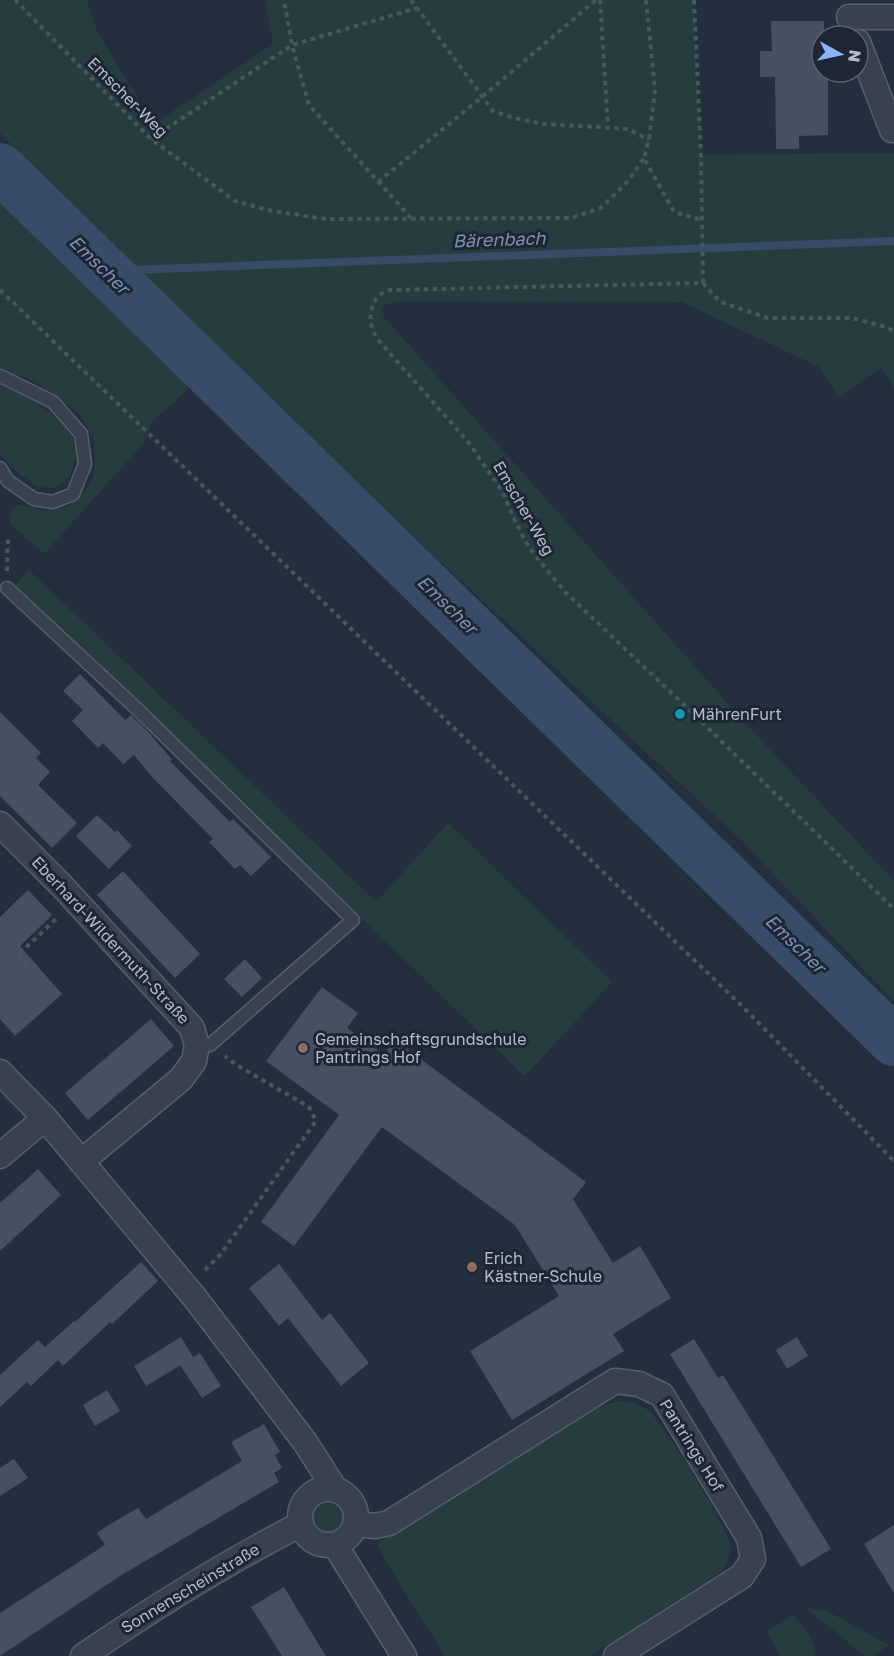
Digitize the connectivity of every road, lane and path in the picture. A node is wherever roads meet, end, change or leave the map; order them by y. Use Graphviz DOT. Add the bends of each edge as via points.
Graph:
graph roads {
  1 [pos="15,0"];
  2 [pos="284,0"];
  3 [pos="411,0"];
  4 [pos="596,0"];
  5 [pos="600,0"];
  6 [pos="646,0"];
  7 [pos="694,0"];
  8 [pos="417,8"];
  9 [pos="894,17"];
  10 [pos="849,18"];
  11 [pos="292,45"];
  12 [pos="870,73"];
  13 [pos="483,97"];
  14 [pos="608,127"];
  15 [pos="894,130"];
  16 [pos="151,139"];
  17 [pos="649,140"];
  18 [pos="644,158"];
  19 [pos="378,182"];
  20 [pos="411,219"];
  21 [pos="702,220"];
  22 [pos="703,283"];
  23 [pos="0,290"];
  24 [pos="894,331"];
  25 [pos="0,376"];
  26 [pos="0,468"];
  27 [pos="8,538"];
  28 [pos="7,588"];
  29 [pos="0,824"];
  30 [pos="76,900"];
  31 [pos="894,909"];
  32 [pos="27,966"];
  33 [pos="197,1045"];
  34 [pos="235,1064"];
  35 [pos="0,1072"];
  36 [pos="45,1118"];
  37 [pos="0,1156"];
  38 [pos="82,1161"];
  39 [pos="894,1161"];
  40 [pos="220,1255"];
  41 [pos="335,1489"];
  42 [pos="301,1524"];
  43 [pos="356,1524"];
  44 [pos="335,1545"];
  45 [pos="83,1656"];
  46 [pos="404,1656"];
  47 [pos="616,1656"];
  1 -- 16 [label="path, Emscher-Weg"];
  2 -- 11 [label="path"];
  3 -- 8 [label="path"];
  4 -- 13 [label="path"];
  5 -- 14 [label="path"];
  6 -- 17 [label="path, Emscher-Weg" via="655,90"];
  7 -- 21 [label="path"];
  8 -- 11 [label="path"];
  8 -- 13 [label="path"];
  9 -- 10 [label="street"];
  11 -- 16 [label="path"];
  11 -- 19 [label="path" via="309,105"];
  12 -- 15 [label="street"];
  13 -- 14 [label="path" via="493,111 514,118 544,124"];
  13 -- 19 [label="path"];
  14 -- 17 [label="path" via="628,129"];
  16 -- 20 [label="path, Emscher-Weg" via="235,201 326,219"];
  17 -- 18 [label="path, Emscher-Weg"];
  18 -- 20 [label="path, Emscher-Weg" via="601,208 572,218"];
  18 -- 21 [label="path" via="675,212"];
  19 -- 20 [label="path"];
  21 -- 22 [label="path"];
  22 -- 24 [label="path" via="720,302 768,318 852,318"];
  22 -- 31 [label="path, Emscher-Weg" via="390,290 373,303 370,321 380,342 469,443 502,491 530,549 565,592"];
  23 -- 39 [label="path" via="746,1010"];
  25 -- 26 [label="lane" via="53,402 81,434 85,464 73,494 53,502 34,499 8,481"];
  27 -- 28 [label="path"];
  28 -- 33 [label="lane" via="353,920 210,1045"];
  29 -- 30 [label="street, Eberhard-Wildermuth-Straße"];
  30 -- 32 [label="path" via="17,956"];
  30 -- 33 [label="street, Eberhard-Wildermuth-Straße" via="192,1028"];
  33 -- 38 [label="street, Eberhard-Wildermuth-Straße" via="194,1061 181,1079"];
  34 -- 40 [label="path" via="309,1107 316,1120"];
  35 -- 36 [label="street"];
  36 -- 37 [label="street"];
  36 -- 38 [label="street"];
  38 -- 41 [label="street" via="195,1298 305,1442"];
  41 -- 42 [label="street" via="321,1489 308,1497 301,1509"];
  41 -- 43 [label="street" via="348,1496 356,1509"];
  42 -- 44 [label="street" via="313,1541"];
  42 -- 45 [label="street, Sonnenscheinstraße" via="231,1562"];
  43 -- 44 [label="street" via="348,1537"];
  43 -- 47 [label="street, Pantrings Hof" via="389,1523 615,1381 639,1384 662,1395 749,1538 753,1559 742,1576"];
  44 -- 46 [label="street"];
}
